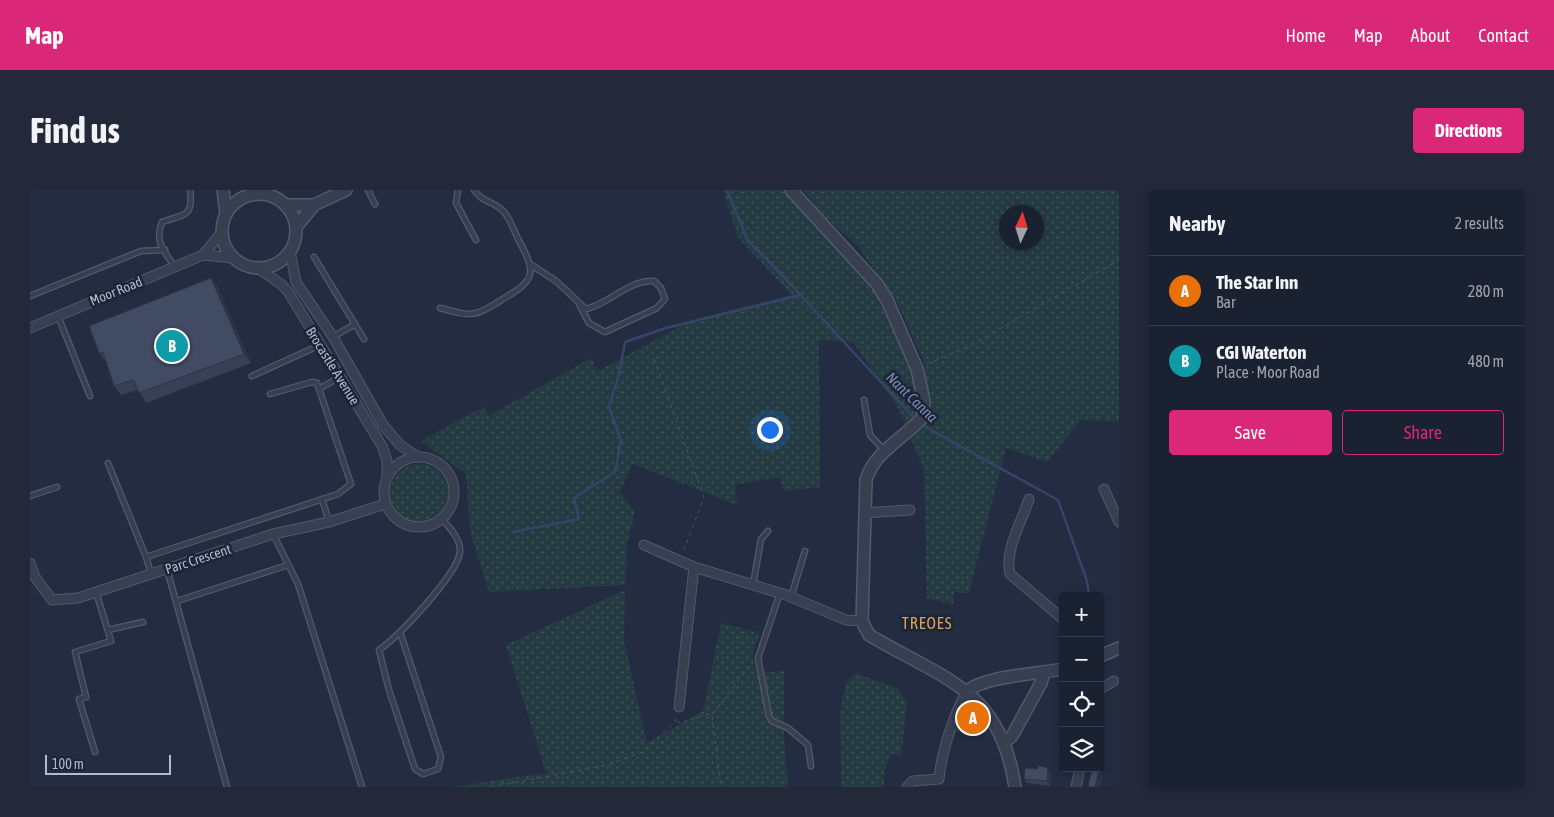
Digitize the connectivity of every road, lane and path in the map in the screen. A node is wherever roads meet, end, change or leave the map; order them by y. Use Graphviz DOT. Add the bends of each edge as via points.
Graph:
graph roads {
  1 [pos="190,190"];
  2 [pos="224,190"];
  3 [pos="346,190"];
  4 [pos="368,190"];
  5 [pos="458,190"];
  6 [pos="474,190"];
  7 [pos="791,190"];
  8 [pos="250,192"];
  9 [pos="376,204"];
  10 [pos="285,205"];
  11 [pos="314,205"];
  12 [pos="226,214"];
  13 [pos="296,227"];
  14 [pos="222,232"];
  15 [pos="476,240"];
  16 [pos="165,250"];
  17 [pos="290,251"];
  18 [pos="203,256"];
  19 [pos="314,257"];
  20 [pos="233,258"];
  21 [pos="1119,260"];
  22 [pos="530,264"];
  23 [pos="175,267"];
  24 [pos="258,268"];
  25 [pos="30,296"];
  26 [pos="579,304"];
  27 [pos="440,308"];
  28 [pos="58,316"];
  29 [pos="355,324"];
  30 [pos="30,328"];
  31 [pos="333,337"];
  32 [pos="364,339"];
  33 [pos="320,345"];
  34 [pos="654,360"];
  35 [pos="917,368"];
  36 [pos="252,376"];
  37 [pos="340,377"];
  38 [pos="319,389"];
  39 [pos="270,394"];
  40 [pos="90,396"];
  41 [pos="864,400"];
  42 [pos="885,451"];
  43 [pos="418,457"];
  44 [pos="108,463"];
  45 [pos="387,476"];
  46 [pos="57,487"];
  47 [pos="1104,490"];
  48 [pos="30,496"];
  49 [pos="322,499"];
  50 [pos="1029,499"];
  51 [pos="385,504"];
  52 [pos="910,510"];
  53 [pos="864,513"];
  54 [pos="442,518"];
  55 [pos="329,522"];
  56 [pos="1119,522"];
  57 [pos="768,531"];
  58 [pos="273,534"];
  59 [pos="644,544"];
  60 [pos="805,551"];
  61 [pos="146,557"];
  62 [pos="680,561"];
  63 [pos="30,563"];
  64 [pos="288,565"];
  65 [pos="694,567"];
  66 [pos="167,569"];
  67 [pos="151,574"];
  68 [pos="753,585"];
  69 [pos="96,592"];
  70 [pos="780,593"];
  71 [pos="791,597"];
  72 [pos="176,601"];
  73 [pos="1059,616"];
  74 [pos="862,621"];
  75 [pos="143,622"];
  76 [pos="108,630"];
  77 [pos="400,632"];
  78 [pos="1119,648"];
  79 [pos="1104,654"];
  80 [pos="758,658"];
  81 [pos="1059,670"];
  82 [pos="1044,673"];
  83 [pos="1114,682"];
  84 [pos="1104,688"];
  85 [pos="967,691"];
  86 [pos="679,706"];
  87 [pos="712,715"];
  88 [pos="675,720"];
  89 [pos="1005,742"];
  90 [pos="95,752"];
  91 [pos="811,766"];
  92 [pos="1079,772"];
  93 [pos="227,787"];
  94 [pos="362,787"];
  95 [pos="492,787"];
  96 [pos="720,787"];
  97 [pos="907,787"];
  98 [pos="1015,787"];
  99 [pos="1076,787"];
  1 -- 16 [label="lane" via="192,202 188,213 162,222 159,242"];
  2 -- 12 [label="street"];
  3 -- 11 [label="street"];
  4 -- 9 [label="lane"];
  5 -- 15 [label="lane" via="456,203"];
  6 -- 22 [label="lane" via="479,198 504,210"];
  7 -- 35 [label="street" via="882,292"];
  8 -- 10 [label="street" via="270,196"];
  8 -- 12 [label="street"];
  10 -- 11 [label="street"];
  10 -- 13 [label="street"];
  11 -- 13 [label="street"];
  12 -- 14 [label="street"];
  13 -- 17 [label="street"];
  14 -- 18 [label="street"];
  14 -- 20 [label="street"];
  16 -- 23 [label="lane"];
  16 -- 25 [label="lane" via="141,251"];
  17 -- 24 [label="street" via="276,264"];
  17 -- 31 [label="street, Brocastle Avenue" via="296,282"];
  18 -- 20 [label="street, Moor Road"];
  18 -- 23 [label="street, Moor Road"];
  19 -- 29 [label="lane"];
  20 -- 24 [label="street"];
  21 -- 35 [label="path" via="970,346"];
  22 -- 26 [label="lane" via="556,281"];
  22 -- 27 [label="lane" via="529,278 524,287 477,314 465,315"];
  23 -- 28 [label="street, Moor Road"];
  24 -- 33 [label="street, Brocastle Avenue" via="289,293"];
  26 -- 26 [label="lane" via="586,309 598,306 642,280 654,281 665,299 656,308 605,332 589,323"];
  28 -- 30 [label="street, Moor Road"];
  28 -- 40 [label="lane"];
  29 -- 31 [label="lane"];
  29 -- 32 [label="lane"];
  31 -- 43 [label="street, Brocastle Avenue" via="383,424 400,445"];
  33 -- 36 [label="lane"];
  33 -- 37 [label="street, Brocastle Avenue"];
  34 -- 62 [label="path" via="704,497"];
  35 -- 42 [label="street" via="924,401 918,422"];
  37 -- 38 [label="lane"];
  37 -- 45 [label="street, Brocastle Avenue" via="382,446 387,460"];
  38 -- 39 [label="lane" via="317,383 312,382"];
  38 -- 49 [label="lane" via="351,484 338,494"];
  41 -- 42 [label="lane" via="870,435 875,444"];
  42 -- 53 [label="street" via="869,470"];
  43 -- 45 [label="street" via="400,463"];
  43 -- 54 [label="street" via="444,468 453,484 452,503"];
  44 -- 61 [label="lane"];
  45 -- 51 [label="street" via="383,495"];
  46 -- 48 [label="lane"];
  47 -- 56 [label="street"];
  49 -- 55 [label="lane"];
  49 -- 61 [label="lane"];
  50 -- 73 [label="street" via="1009,555 1010,574"];
  51 -- 54 [label="street" via="405,525 424,527"];
  51 -- 55 [label="street, Parc Crescent"];
  52 -- 53 [label="street"];
  53 -- 74 [label="street"];
  54 -- 77 [label="lane" via="455,534 460,551 454,567"];
  55 -- 58 [label="street, Parc Crescent"];
  57 -- 68 [label="lane" via="761,539"];
  58 -- 64 [label="lane"];
  58 -- 66 [label="street, Parc Crescent"];
  59 -- 62 [label="street"];
  60 -- 71 [label="lane"];
  61 -- 67 [label="lane"];
  62 -- 65 [label="street"];
  63 -- 69 [label="street, Parc Crescent" via="35,577 52,600 78,598"];
  64 -- 72 [label="lane"];
  64 -- 94 [label="lane" via="298,584"];
  65 -- 68 [label="street"];
  65 -- 86 [label="street"];
  66 -- 67 [label="street, Parc Crescent"];
  66 -- 72 [label="lane"];
  67 -- 69 [label="street, Parc Crescent"];
  68 -- 70 [label="street"];
  69 -- 76 [label="lane"];
  70 -- 71 [label="street"];
  70 -- 80 [label="lane"];
  71 -- 74 [label="street" via="846,620"];
  72 -- 93 [label="lane"];
  74 -- 85 [label="street" via="869,635"];
  75 -- 76 [label="lane"];
  76 -- 90 [label="lane" via="111,641 75,652 86,698 79,700"];
  77 -- 77 [label="lane" via="380,650 389,690 415,769 423,774 438,769 441,757"];
  78 -- 79 [label="street"];
  80 -- 87 [label="path"];
  80 -- 91 [label="lane" via="769,716 808,745"];
  81 -- 82 [label="street"];
  82 -- 85 [label="street" via="989,681"];
  82 -- 89 [label="street" via="1012,736"];
  83 -- 84 [label="street"];
  85 -- 89 [label="street" via="992,720"];
  85 -- 97 [label="street" via="944,750 939,779 913,781"];
  86 -- 88 [label="path"];
  87 -- 88 [label="path" via="681,723"];
  87 -- 96 [label="path"];
  88 -- 95 [label="path" via="643,752 625,759"];
  89 -- 98 [label="street"];
  92 -- 99 [label="street"];
}
